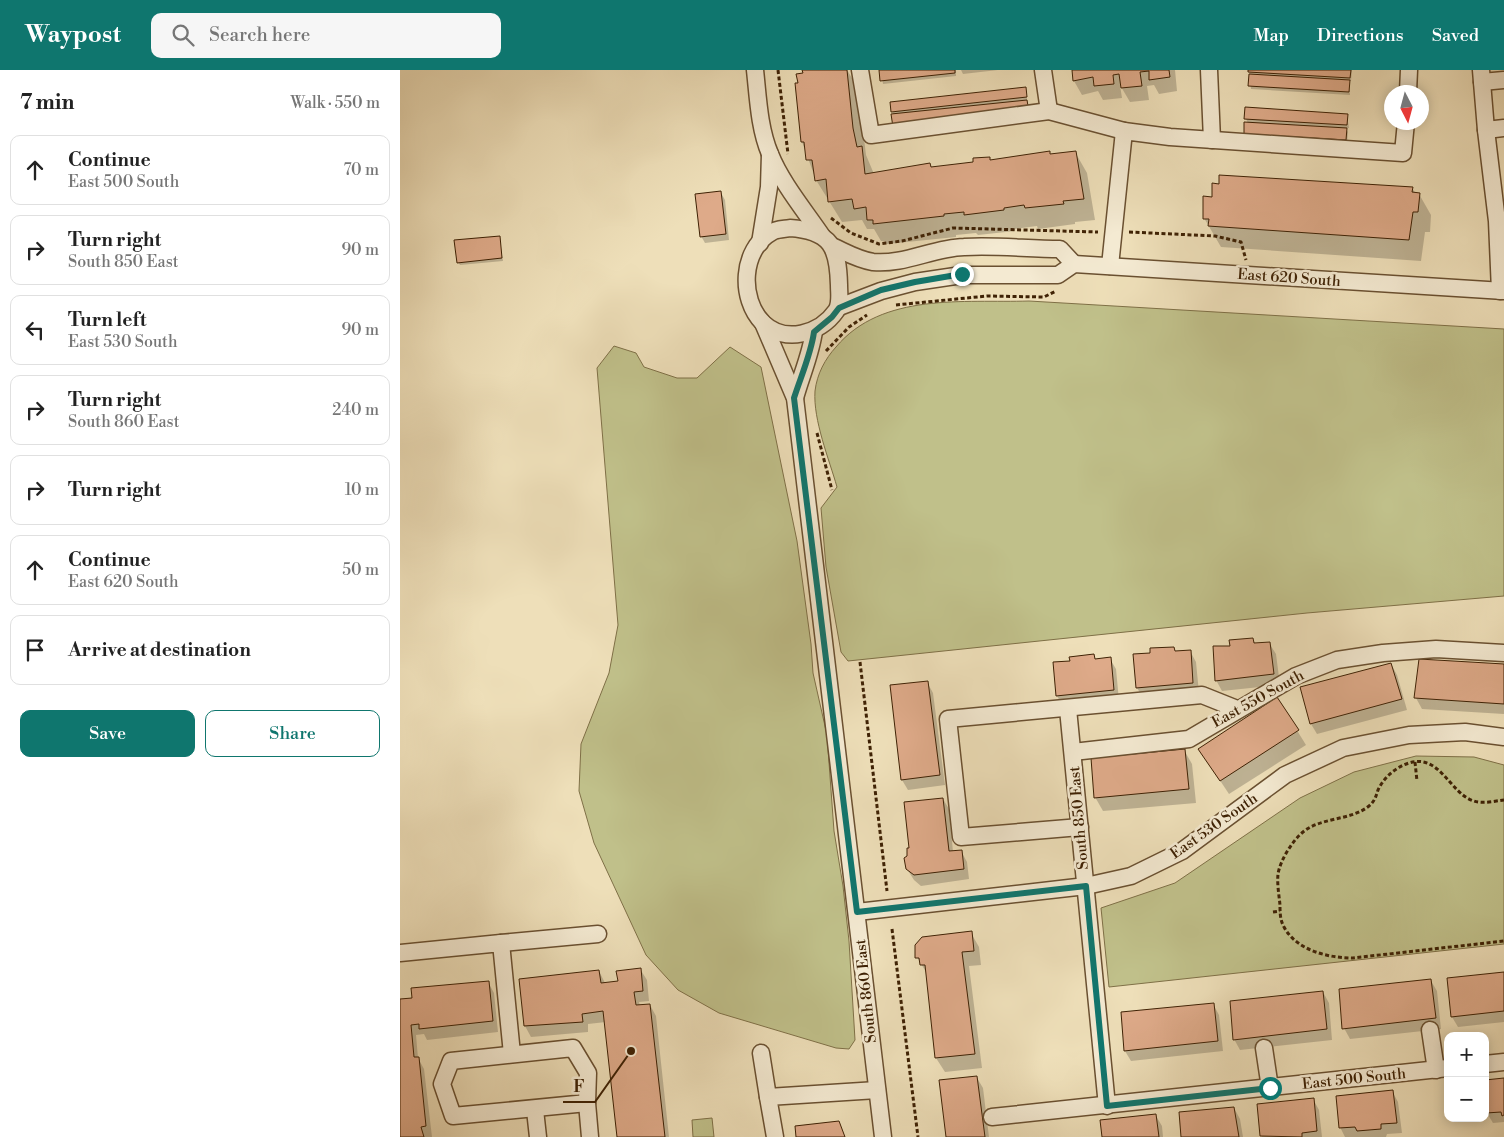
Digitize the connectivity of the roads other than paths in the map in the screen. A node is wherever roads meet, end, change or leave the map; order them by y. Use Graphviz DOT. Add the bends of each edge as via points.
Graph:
graph roads {
  1 [pos="755,70"];
  2 [pos="860,70"];
  3 [pos="1043,70"];
  4 [pos="1209,70"];
  5 [pos="1410,70"];
  6 [pos="1482,76"];
  7 [pos="1504,80"];
  8 [pos="1409,85"];
  9 [pos="1049,111"];
  10 [pos="1504,128"];
  11 [pos="1405,130"];
  12 [pos="1486,130"];
  13 [pos="1124,131"];
  14 [pos="1212,140"];
  15 [pos="770,154"];
  16 [pos="1501,221"];
  17 [pos="829,242"];
  18 [pos="760,243"];
  19 [pos="1074,264"];
  20 [pos="1110,266"];
  21 [pos="1502,291"];
  22 [pos="839,308"];
  23 [pos="763,323"];
  24 [pos="814,332"];
  25 [pos="794,398"];
  26 [pos="1504,653"];
  27 [pos="1068,709"];
  28 [pos="1237,709"];
  29 [pos="1504,737"];
  30 [pos="1073,752"];
  31 [pos="1080,827"];
  32 [pos="1086,886"];
  33 [pos="857,912"];
  34 [pos="598,934"];
  35 [pos="501,943"];
  36 [pos="400,953"];
  37 [pos="1430,1030"];
  38 [pos="1264,1048"];
  39 [pos="761,1053"];
  40 [pos="512,1054"];
  41 [pos="1504,1062"];
  42 [pos="1489,1064"];
  43 [pos="1442,1069"];
  44 [pos="1270,1088"];
  45 [pos="877,1090"];
  46 [pos="768,1097"];
  47 [pos="587,1103"];
  48 [pos="1107,1106"];
  49 [pos="535,1110"];
  50 [pos="992,1117"];
  51 [pos="538,1137"];
  52 [pos="590,1137"];
  53 [pos="775,1137"];
  54 [pos="883,1137"];
  1 -- 15 [label="street"];
  2 -- 9 [label="street" via="871,135"];
  3 -- 9 [label="street"];
  4 -- 14 [label="street"];
  5 -- 8 [label="street"];
  6 -- 7 [label="street"];
  6 -- 12 [label="street"];
  9 -- 13 [label="street"];
  10 -- 12 [label="street"];
  11 -- 14 [label="street" via="1403,153"];
  12 -- 16 [label="street"];
  13 -- 14 [label="street"];
  13 -- 20 [label="street"];
  15 -- 17 [label="street" via="791,192"];
  15 -- 18 [label="street" via="769,187"];
  16 -- 21 [label="street"];
  17 -- 18 [label="street" via="807,229 790,228 772,231"];
  17 -- 19 [label="street" via="856,258 874,262 964,246 1060,250"];
  17 -- 22 [label="street" via="839,281"];
  18 -- 23 [label="street" via="751,260 746,285"];
  19 -- 20 [label="street, East 620 South"];
  19 -- 22 [label="street" via="1058,275 962,274 915,282 881,290"];
  20 -- 21 [label="street, East 620 South"];
  22 -- 24 [label="street"];
  23 -- 24 [label="street" via="779,332 796,335"];
  23 -- 25 [label="street, South 860 East"];
  24 -- 25 [label="street, South 860 East"];
  25 -- 33 [label="street, South 860 East"];
  26 -- 28 [label="street, East 550 South" via="1436,649 1337,660 1296,676"];
  27 -- 28 [label="street" via="1202,695"];
  27 -- 30 [label="street, South 850 East"];
  27 -- 31 [label="street" via="948,719 961,837"];
  28 -- 30 [label="street, East 550 South" via="1189,739"];
  29 -- 32 [label="street, East 530 South" via="1464,732 1409,736 1344,748 1285,776 1182,851 1131,876"];
  30 -- 31 [label="street, South 850 East"];
  31 -- 32 [label="street, South 850 East"];
  32 -- 33 [label="street, East 530 South"];
  32 -- 48 [label="street, South 850 East"];
  33 -- 45 [label="street, South 860 East"];
  34 -- 35 [label="street"];
  35 -- 36 [label="street"];
  35 -- 40 [label="street"];
  37 -- 43 [label="street"];
  38 -- 44 [label="street"];
  39 -- 46 [label="street"];
  40 -- 47 [label="street" via="573,1048 588,1073"];
  40 -- 49 [label="street" via="451,1061 442,1084 454,1116"];
  41 -- 42 [label="street"];
  43 -- 44 [label="street, East 500 South"];
  44 -- 48 [label="street, East 500 South"];
  45 -- 46 [label="street"];
  45 -- 54 [label="street, South 860 East"];
  46 -- 53 [label="street"];
  47 -- 49 [label="street"];
  47 -- 52 [label="street"];
  48 -- 50 [label="street, East 500 South"];
  49 -- 51 [label="street"];
}
